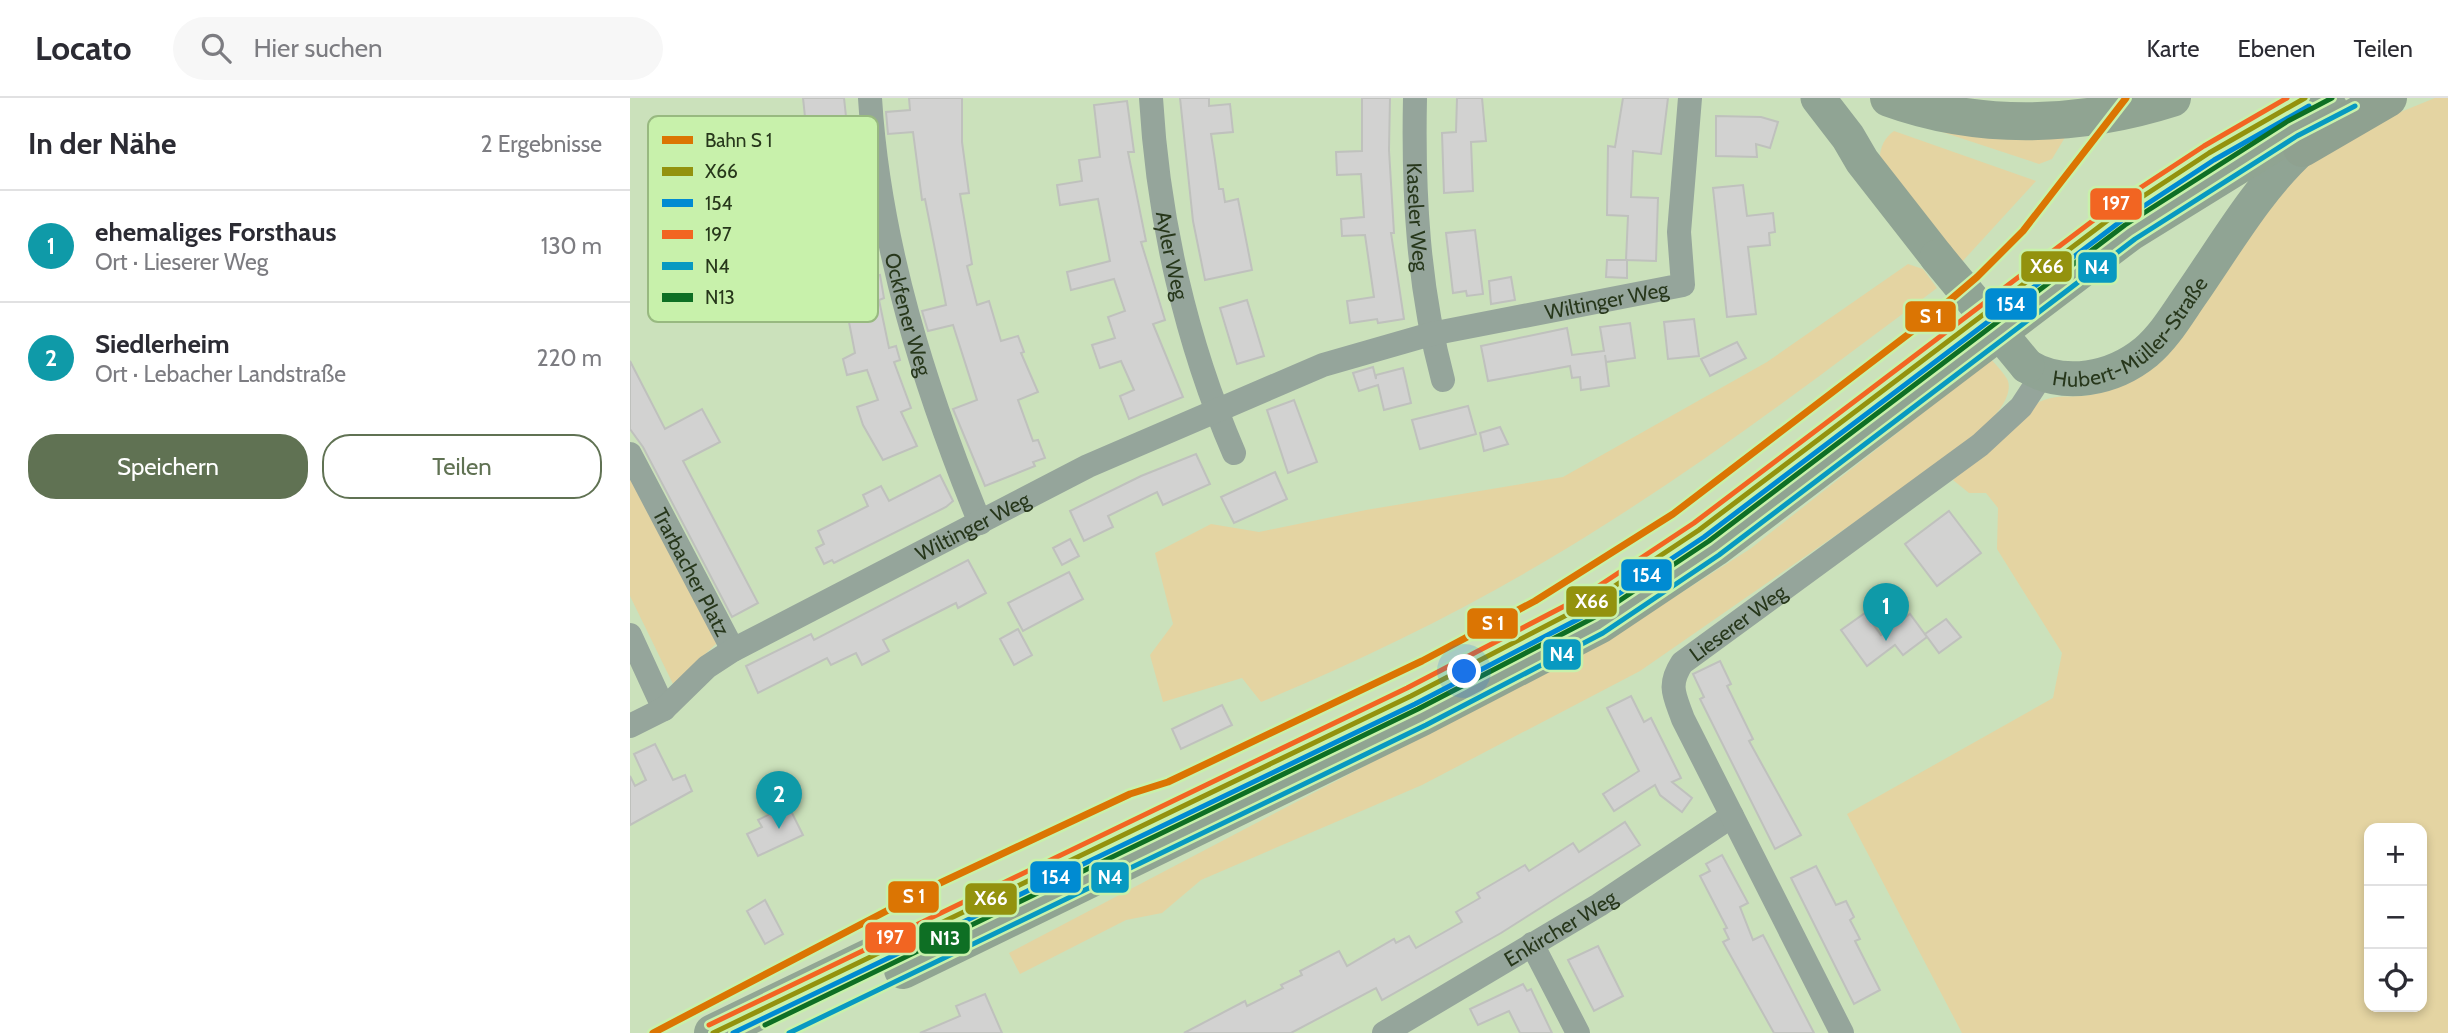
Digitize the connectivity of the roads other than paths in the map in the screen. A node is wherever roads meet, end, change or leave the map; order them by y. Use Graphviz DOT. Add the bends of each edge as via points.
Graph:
graph roads {
  1 [pos="870,98"];
  2 [pos="1151,98"];
  3 [pos="1415,98"];
  4 [pos="1689,98"];
  5 [pos="1792,98"];
  6 [pos="1818,98"];
  7 [pos="1889,98"];
  8 [pos="2172,98"];
  9 [pos="2388,98"];
  10 [pos="2328,102"];
  11 [pos="872,116"];
  12 [pos="2302,148"];
  13 [pos="878,158"];
  14 [pos="1861,161"];
  15 [pos="1431,334"];
  16 [pos="2034,370"];
  17 [pos="1443,380"];
  18 [pos="1215,409"];
  19 [pos="630,453"];
  20 [pos="1234,453"];
  21 [pos="980,523"];
  22 [pos="630,635"];
  23 [pos="733,650"];
  24 [pos="664,709"];
  25 [pos="630,726"];
  26 [pos="1732,816"];
  27 [pos="1532,944"];
  28 [pos="896,959"];
  29 [pos="713,1033"];
  30 [pos="769,1033"];
  31 [pos="1384,1033"];
  32 [pos="1578,1033"];
  33 [pos="1842,1033"];
  1 -- 11 [label="street, Ockfener Weg"];
  2 -- 18 [label="street, Ayler Weg" via="1166,222"];
  3 -- 15 [label="street, Kaseler Weg" via="1418,240"];
  4 -- 15 [label="street, Wiltinger Weg" via="1679,232 1683,285"];
  5 -- 14 [label="main road, Hubert-Müller-Straße"];
  6 -- 14 [label="main road, Hubert-Müller-Straße"];
  7 -- 8 [label="highway" via="1978,119 2045,121 2129,111"];
  9 -- 12 [label="highway"];
  10 -- 28 [label="highway" via="2130,232 1714,548 1599,625 1422,717"];
  12 -- 16 [label="main road, Hubert-Müller-Straße" via="2278,173 2173,321 2146,351 2101,375 2065,379"];
  13 -- 21 [label="street, Ockfener Weg" via="906,309 934,401"];
  14 -- 16 [label="main road, Hubert-Müller-Straße, bridge" via="2008,347"];
  15 -- 17 [label="street"];
  15 -- 18 [label="street, Wiltinger Weg" via="1323,365"];
  16 -- 26 [label="street, Lieserer Weg" via="2018,410 1980,445 1682,663 1673,677 1673,690"];
  18 -- 20 [label="street"];
  18 -- 21 [label="street, Wiltinger Weg" via="1088,466"];
  19 -- 23 [label="street, Trarbacher Platz"];
  21 -- 23 [label="street, Wiltinger Weg"];
  22 -- 24 [label="street"];
  23 -- 24 [label="street, Trarbacher Platz" via="706,667"];
  24 -- 25 [label="street, Trarbacher Platz"];
  26 -- 27 [label="street, Enkircher Weg"];
  26 -- 33 [label="street, Lieserer Weg"];
  27 -- 31 [label="street, Enkircher Weg"];
  27 -- 32 [label="street"];
  28 -- 29 [label="main road"];
  28 -- 30 [label="main road"];
}
